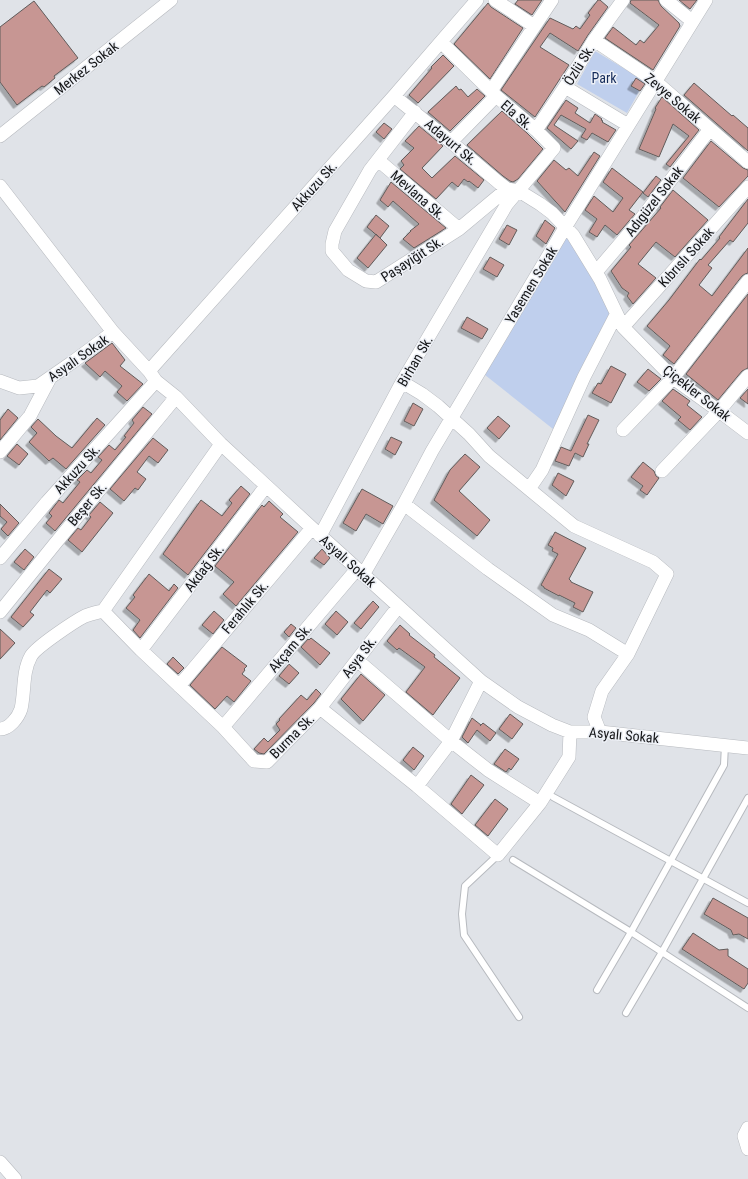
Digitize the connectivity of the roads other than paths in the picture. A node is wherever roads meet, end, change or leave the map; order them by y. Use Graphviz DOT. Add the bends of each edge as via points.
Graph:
graph roads {
  1 [pos="171,0"];
  2 [pos="477,0"];
  3 [pos="495,0"];
  4 [pos="552,0"];
  5 [pos="623,0"];
  6 [pos="666,0"];
  7 [pos="706,0"];
  8 [pos="692,21"];
  9 [pos="534,26"];
  10 [pos="594,40"];
  11 [pos="441,42"];
  12 [pos="655,81"];
  13 [pos="565,87"];
  14 [pos="494,94"];
  15 [pos="394,96"];
  16 [pos="415,112"];
  17 [pos="628,125"];
  18 [pos="710,129"];
  19 [pos="536,130"];
  20 [pos="0,136"];
  21 [pos="451,142"];
  22 [pos="378,160"];
  23 [pos="748,162"];
  24 [pos="0,186"];
  25 [pos="748,187"];
  26 [pos="513,190"];
  27 [pos="566,226"];
  28 [pos="459,229"];
  29 [pos="596,272"];
  30 [pos="748,281"];
  31 [pos="616,315"];
  32 [pos="623,327"];
  33 [pos="113,332"];
  34 [pos="153,376"];
  35 [pos="748,376"];
  36 [pos="50,378"];
  37 [pos="673,378"];
  38 [pos="0,381"];
  39 [pos="402,382"];
  40 [pos="176,397"];
  41 [pos="719,411"];
  42 [pos="451,419"];
  43 [pos="623,430"];
  44 [pos="748,433"];
  45 [pos="221,444"];
  46 [pos="0,452"];
  47 [pos="662,471"];
  48 [pos="266,486"];
  49 [pos="528,489"];
  50 [pos="404,504"];
  51 [pos="316,532"];
  52 [pos="0,558"];
  53 [pos="360,572"];
  54 [pos="398,607"];
  55 [pos="102,611"];
  56 [pos="0,612"];
  57 [pos="141,650"];
  58 [pos="628,654"];
  59 [pos="357,660"];
  60 [pos="481,681"];
  61 [pos="179,686"];
  62 [pos="320,708"];
  63 [pos="223,727"];
  64 [pos="0,730"];
  65 [pos="570,732"];
  66 [pos="600,732"];
  67 [pos="451,741"];
  68 [pos="725,745"];
  69 [pos="748,748"];
  70 [pos="417,786"];
  71 [pos="554,797"];
  72 [pos="748,798"];
  73 [pos="540,803"];
  74 [pos="498,855"];
  75 [pos="513,860"];
  76 [pos="671,862"];
  77 [pos="703,878"];
  78 [pos="748,904"];
  79 [pos="631,932"];
  80 [pos="662,952"];
  81 [pos="597,990"];
  82 [pos="748,1008"];
  83 [pos="626,1013"];
  84 [pos="519,1017"];
  85 [pos="748,1128"];
  86 [pos="748,1149"];
  87 [pos="0,1162"];
  88 [pos="15,1179"];
  1 -- 20 [label="street, Merkez Sokak"];
  2 -- 11 [label="street, Akkuzu Sk."];
  3 -- 9 [label="street"];
  4 -- 9 [label="street"];
  5 -- 10 [label="street, Özlü Sk."];
  6 -- 8 [label="street"];
  7 -- 8 [label="street, Yasemen Sokak"];
  8 -- 12 [label="street, Yasemen Sokak"];
  9 -- 14 [label="street"];
  10 -- 12 [label="street, Zevye Sokak"];
  10 -- 13 [label="street, Özlü Sk."];
  11 -- 14 [label="street, Ela Sk."];
  11 -- 15 [label="street, Akkuzu Sk."];
  12 -- 17 [label="street, Yasemen Sokak"];
  12 -- 18 [label="street, Zevye Sokak"];
  13 -- 17 [label="street"];
  13 -- 19 [label="street, Özlü Sk."];
  14 -- 19 [label="street, Ela Sk."];
  14 -- 21 [label="street"];
  15 -- 16 [label="street, Adayurt Sk."];
  15 -- 34 [label="street, Akkuzu Sk."];
  16 -- 21 [label="street, Adayurt Sk."];
  16 -- 22 [label="street, Paşayiğit Sk."];
  17 -- 27 [label="street, Yasemen Sokak"];
  18 -- 23 [label="street, Zevye Sokak"];
  18 -- 29 [label="street, Adıgüzel Sokak" via="637,224"];
  19 -- 26 [label="street, Ela Sk." via="554,148"];
  21 -- 26 [label="street, Adayurt Sk."];
  22 -- 28 [label="street, Mevlana Sk."];
  22 -- 28 [label="street, Paşayiğit Sk." via="335,231 332,251 348,270 366,281 376,282"];
  24 -- 33 [label="street"];
  25 -- 32 [label="street, Kıbrıslı Sokak"];
  26 -- 27 [label="street, Adayurt Sk." via="540,204"];
  26 -- 28 [label="street, Paşayiğit Sk."];
  26 -- 39 [label="street, Birhan Sk."];
  27 -- 29 [label="street, Çiçekler Sokak"];
  27 -- 42 [label="street, Yasemen Sokak"];
  29 -- 31 [label="street, Çiçekler Sokak"];
  30 -- 37 [label="street"];
  31 -- 32 [label="street, Çiçekler Sokak"];
  31 -- 49 [label="street" via="584,377 542,470"];
  32 -- 37 [label="street, Çiçekler Sokak"];
  33 -- 34 [label="street, Asyalı Sokak"];
  33 -- 36 [label="street, Asyalı Sokak"];
  34 -- 40 [label="street, Asyalı Sokak"];
  34 -- 52 [label="street, Akkuzu Sk."];
  35 -- 41 [label="street"];
  36 -- 38 [label="street, Asyalı Sokak" via="38,386 19,388"];
  36 -- 46 [label="street" via="30,416"];
  37 -- 41 [label="street, Çiçekler Sokak"];
  37 -- 43 [label="street"];
  39 -- 42 [label="street" via="438,406"];
  39 -- 51 [label="street, Birhan Sk."];
  40 -- 45 [label="street, Asyalı Sokak"];
  40 -- 56 [label="street, Beşer Sk."];
  41 -- 44 [label="street, Çiçekler Sokak"];
  41 -- 47 [label="street"];
  42 -- 49 [label="street"];
  42 -- 50 [label="street, Yasemen Sokak"];
  45 -- 48 [label="street, Asyalı Sokak"];
  45 -- 55 [label="street"];
  48 -- 51 [label="street, Asyalı Sokak"];
  48 -- 57 [label="street, Akdağ Sk."];
  49 -- 58 [label="street" via="574,526 653,562 667,574"];
  50 -- 53 [label="street, Yasemen Sokak"];
  50 -- 58 [label="street" via="553,615 589,630"];
  51 -- 53 [label="street, Asyalı Sokak"];
  51 -- 61 [label="street, Ferahlık Sk."];
  53 -- 54 [label="street, Asyalı Sokak"];
  53 -- 63 [label="street, Akçam Sk."];
  54 -- 59 [label="street, Asya Sk."];
  54 -- 60 [label="street, Asyalı Sokak"];
  55 -- 57 [label="street, Burma Sk."];
  55 -- 64 [label="street" via="84,616 31,654 20,710 13,722"];
  57 -- 61 [label="street, Burma Sk."];
  58 -- 66 [label="street" via="602,692 594,716"];
  59 -- 62 [label="street, Asya Sk."];
  59 -- 67 [label="street"];
  60 -- 65 [label="street, Asyalı Sokak" via="518,707"];
  60 -- 67 [label="street"];
  61 -- 63 [label="street, Burma Sk."];
  62 -- 63 [label="street, Burma Sk." via="266,762 254,762"];
  62 -- 70 [label="street, Burma Sk."];
  65 -- 66 [label="street, Asyalı Sokak"];
  65 -- 73 [label="street" via="569,757"];
  66 -- 68 [label="street, Asyalı Sokak"];
  67 -- 70 [label="street"];
  67 -- 73 [label="street" via="488,770"];
  68 -- 69 [label="street, Asyalı Sokak"];
  68 -- 76 [label="lane" via="724,765"];
  70 -- 74 [label="street, Burma Sk."];
  71 -- 76 [label="lane"];
  72 -- 77 [label="lane"];
  73 -- 74 [label="street"];
  74 -- 84 [label="lane" via="466,886 462,914 464,935"];
  75 -- 79 [label="lane"];
  76 -- 77 [label="lane"];
  76 -- 79 [label="lane"];
  77 -- 78 [label="lane"];
  77 -- 80 [label="lane"];
  79 -- 80 [label="lane"];
  79 -- 81 [label="lane"];
  80 -- 82 [label="lane"];
  80 -- 83 [label="lane"];
  85 -- 86 [label="street" via="744,1136"];
  87 -- 88 [label="street"];
}
